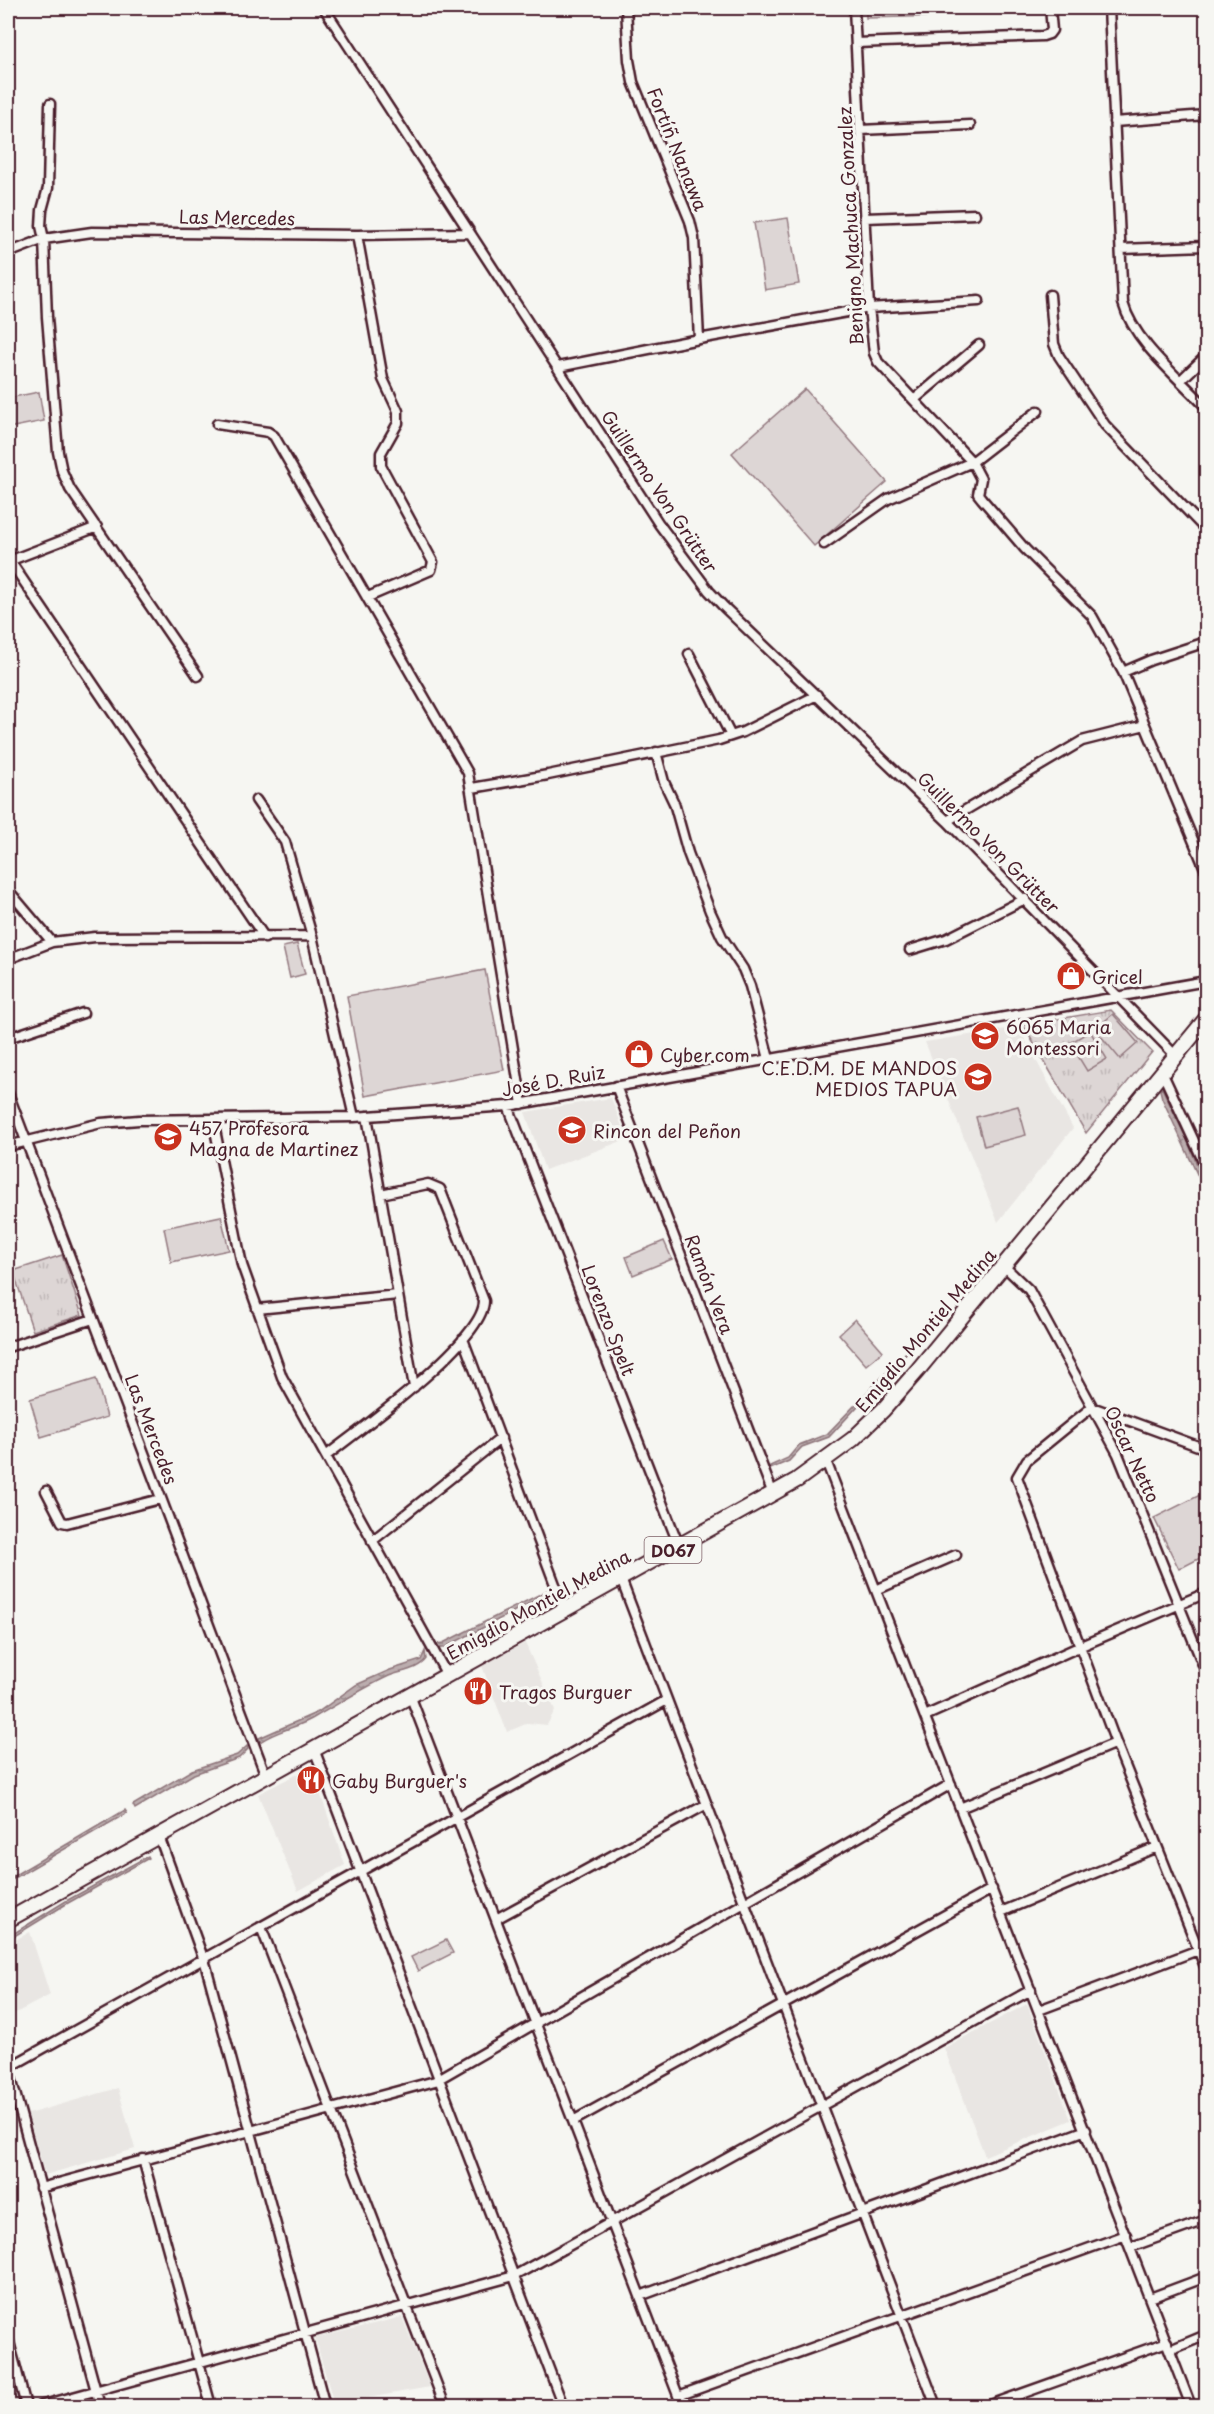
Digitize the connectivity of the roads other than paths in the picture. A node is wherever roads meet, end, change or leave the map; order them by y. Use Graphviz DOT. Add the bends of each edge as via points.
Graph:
graph roads {
  1 [pos="324,8"];
  2 [pos="626,8"];
  3 [pos="854,8"];
  4 [pos="1050,8"];
  5 [pos="1109,8"];
  6 [pos="856,43"];
  7 [pos="50,104"];
  8 [pos="1206,115"];
  9 [pos="1114,122"];
  10 [pos="970,124"];
  11 [pos="860,130"];
  12 [pos="975,214"];
  13 [pos="865,218"];
  14 [pos="470,233"];
  15 [pos="357,235"];
  16 [pos="44,239"];
  17 [pos="1206,246"];
  18 [pos="1121,249"];
  19 [pos="8,253"];
  20 [pos="1050,295"];
  21 [pos="979,301"];
  22 [pos="869,308"];
  23 [pos="699,339"];
  24 [pos="979,345"];
  25 [pos="1206,356"];
  26 [pos="558,367"];
  27 [pos="1181,380"];
  28 [pos="915,399"];
  29 [pos="1206,407"];
  30 [pos="1038,411"];
  31 [pos="218,424"];
  32 [pos="972,462"];
  33 [pos="97,527"];
  34 [pos="1206,530"];
  35 [pos="824,544"];
  36 [pos="8,559"];
  37 [pos="368,597"];
  38 [pos="1206,642"];
  39 [pos="689,654"];
  40 [pos="1123,672"];
  41 [pos="198,676"];
  42 [pos="817,695"];
  43 [pos="1145,725"];
  44 [pos="731,736"];
  45 [pos="656,752"];
  46 [pos="472,788"];
  47 [pos="256,800"];
  48 [pos="947,821"];
  49 [pos="1204,860"];
  50 [pos="1206,871"];
  51 [pos="8,890"];
  52 [pos="1025,900"];
  53 [pos="312,936"];
  54 [pos="265,938"];
  55 [pos="52,942"];
  56 [pos="910,950"];
  57 [pos="8,959"];
  58 [pos="1206,981"];
  59 [pos="1115,996"];
  60 [pos="83,1013"];
  61 [pos="1206,1019"];
  62 [pos="8,1038"];
  63 [pos="1175,1055"];
  64 [pos="769,1059"];
  65 [pos="1162,1072"];
  66 [pos="615,1086"];
  67 [pos="8,1093"];
  68 [pos="522,1104"];
  69 [pos="508,1106"];
  70 [pos="368,1116"];
  71 [pos="354,1117"];
  72 [pos="213,1120"];
  73 [pos="26,1141"];
  74 [pos="8,1146"];
  75 [pos="1206,1167"];
  76 [pos="381,1194"];
  77 [pos="1004,1266"];
  78 [pos="398,1295"];
  79 [pos="257,1309"];
  80 [pos="93,1319"];
  81 [pos="463,1339"];
  82 [pos="8,1347"];
  83 [pos="414,1387"];
  84 [pos="1092,1407"];
  85 [pos="501,1438"];
  86 [pos="1206,1449"];
  87 [pos="326,1456"];
  88 [pos="826,1461"];
  89 [pos="46,1491"];
  90 [pos="773,1494"];
  91 [pos="160,1499"];
  92 [pos="372,1541"];
  93 [pos="679,1546"];
  94 [pos="956,1555"];
  95 [pos="621,1579"];
  96 [pos="876,1590"];
  97 [pos="1206,1593"];
  98 [pos="1179,1604"];
  99 [pos="565,1611"];
  100 [pos="1081,1646"];
  101 [pos="1206,1672"];
  102 [pos="447,1675"];
  103 [pos="410,1695"];
  104 [pos="667,1700"];
  105 [pos="925,1716"];
  106 [pos="1116,1743"];
  107 [pos="314,1749"];
  108 [pos="266,1776"];
  109 [pos="951,1784"];
  110 [pos="707,1804"];
  111 [pos="960,1808"];
  112 [pos="457,1818"];
  113 [pos="159,1836"];
  114 [pos="1157,1847"];
  115 [pos="360,1872"];
  116 [pos="992,1889"];
  117 [pos="745,1903"];
  118 [pos="1001,1912"];
  119 [pos="496,1919"];
  120 [pos="8,1920"];
  121 [pos="261,1927"];
  122 [pos="1202,1948"];
  123 [pos="204,1959"];
  124 [pos="1206,1969"];
  125 [pos="1031,1990"];
  126 [pos="783,2004"];
  127 [pos="1039,2010"];
  128 [pos="535,2023"];
  129 [pos="8,2067"];
  130 [pos="439,2079"];
  131 [pos="823,2106"];
  132 [pos="331,2109"];
  133 [pos="573,2121"];
  134 [pos="1086,2130"];
  135 [pos="251,2131"];
  136 [pos="143,2159"];
  137 [pos="40,2188"];
  138 [pos="863,2214"];
  139 [pos="1206,2220"];
  140 [pos="612,2222"];
  141 [pos="1126,2235"];
  142 [pos="1131,2247"];
  143 [pos="514,2276"];
  144 [pos="1206,2277"];
  145 [pos="640,2296"];
  146 [pos="1150,2298"];
  147 [pos="406,2306"];
  148 [pos="902,2316"];
  149 [pos="305,2334"];
  150 [pos="1206,2335"];
  151 [pos="8,2338"];
  152 [pos="1168,2346"];
  153 [pos="199,2363"];
  154 [pos="18,2378"];
  155 [pos="8,2381"];
  156 [pos="96,2391"];
  157 [pos="678,2397"];
  158 [pos="26,2406"];
  159 [pos="40,2406"];
  160 [pos="100,2406"];
  161 [pos="210,2406"];
  162 [pos="325,2406"];
  163 [pos="445,2406"];
  164 [pos="563,2406"];
  165 [pos="682,2406"];
  166 [pos="936,2406"];
  167 [pos="987,2406"];
  168 [pos="1191,2406"];
  1 -- 14 [label="street, Guillermo Von Grütter"];
  2 -- 23 [label="street, Fortíñ Nanawa" via="633,82 694,238"];
  3 -- 6 [label="street, Benigno Machuca Gonzalez"];
  4 -- 6 [label="street" via="1052,30 1043,36"];
  5 -- 9 [label="street"];
  6 -- 11 [label="street, Benigno Machuca Gonzalez"];
  7 -- 16 [label="street" via="48,188 41,226"];
  8 -- 9 [label="street"];
  9 -- 18 [label="street"];
  10 -- 11 [label="street"];
  11 -- 13 [label="street, Benigno Machuca Gonzalez"];
  12 -- 13 [label="street"];
  13 -- 22 [label="street, Benigno Machuca Gonzalez"];
  14 -- 15 [label="street, Las Mercedes"];
  14 -- 26 [label="street, Guillermo Von Grütter"];
  15 -- 16 [label="street, Las Mercedes" via="92,232"];
  15 -- 37 [label="street" via="383,379 398,411 398,423 381,453 381,466 433,562 431,570"];
  16 -- 19 [label="street, Las Mercedes"];
  16 -- 33 [label="street" via="58,452 70,489"];
  17 -- 18 [label="street"];
  18 -- 27 [label="street" via="1126,314 1139,336"];
  20 -- 34 [label="street" via="1054,344 1065,366 1105,425"];
  21 -- 22 [label="street"];
  22 -- 23 [label="street"];
  22 -- 28 [label="street, Benigno Machuca Gonzalez" via="878,362"];
  23 -- 26 [label="street"];
  24 -- 28 [label="street"];
  25 -- 27 [label="street"];
  26 -- 42 [label="street, Guillermo Von Grütter" via="658,524 709,591"];
  27 -- 29 [label="street"];
  28 -- 32 [label="street, Benigno Machuca Gonzalez"];
  30 -- 32 [label="street"];
  31 -- 37 [label="street" via="274,436"];
  32 -- 35 [label="street" via="888,499"];
  32 -- 40 [label="street, Benigno Machuca Gonzalez" via="981,479 979,497 1092,616"];
  33 -- 36 [label="street"];
  33 -- 41 [label="street"];
  36 -- 54 [label="street"];
  37 -- 46 [label="street" via="468,773"];
  38 -- 40 [label="street"];
  39 -- 44 [label="street"];
  40 -- 43 [label="street, Benigno Machuca Gonzalez"];
  42 -- 44 [label="street"];
  42 -- 48 [label="street, Guillermo Von Grütter"];
  43 -- 48 [label="street" via="1082,741"];
  43 -- 49 [label="street, Benigno Machuca Gonzalez"];
  44 -- 45 [label="street"];
  45 -- 46 [label="street"];
  45 -- 64 [label="street" via="710,911 750,986"];
  46 -- 68 [label="street"];
  47 -- 53 [label="street" via="285,842"];
  48 -- 52 [label="street, Guillermo Von Grütter"];
  49 -- 50 [label="street, Benigno Machuca Gonzalez"];
  51 -- 55 [label="street"];
  52 -- 56 [label="street" via="946,939"];
  52 -- 59 [label="street, Guillermo Von Grütter"];
  53 -- 54 [label="street"];
  53 -- 71 [label="street"];
  54 -- 55 [label="street" via="94,938"];
  55 -- 57 [label="street"];
  58 -- 59 [label="street, José D. Ruiz"];
  59 -- 63 [label="street, Guillermo Von Grütter"];
  59 -- 64 [label="street, José D. Ruiz"];
  60 -- 62 [label="street"];
  61 -- 63 [label="main road, Emigdio Montiel Medina / D067"];
  63 -- 65 [label="main road, Emigdio Montiel Medina / D067"];
  64 -- 66 [label="street, José D. Ruiz"];
  65 -- 75 [label="street"];
  65 -- 77 [label="main road, Emigdio Montiel Medina / D067"];
  66 -- 68 [label="street, José D. Ruiz"];
  66 -- 90 [label="street, Ramón Vera"];
  67 -- 73 [label="street, Las Mercedes"];
  68 -- 69 [label="street, José D. Ruiz"];
  69 -- 70 [label="street, José D. Ruiz"];
  69 -- 93 [label="street, Lorenzo Spelt"];
  70 -- 71 [label="street, José D. Ruiz"];
  70 -- 76 [label="street"];
  71 -- 72 [label="street, José D. Ruiz"];
  72 -- 73 [label="street, José D. Ruiz" via="101,1123"];
  72 -- 79 [label="street" via="242,1265"];
  73 -- 74 [label="street, José D. Ruiz"];
  73 -- 80 [label="street, Las Mercedes"];
  76 -- 78 [label="street"];
  76 -- 81 [label="street" via="428,1184 440,1189 484,1301 480,1316"];
  77 -- 84 [label="street, Oscar Netto" via="1029,1290"];
  77 -- 88 [label="main road, Emigdio Montiel Medina / D067" via="883,1410"];
  78 -- 79 [label="street"];
  78 -- 83 [label="street"];
  79 -- 87 [label="street" via="282,1377"];
  80 -- 82 [label="street"];
  80 -- 91 [label="street, Las Mercedes"];
  81 -- 83 [label="street"];
  81 -- 85 [label="street"];
  83 -- 87 [label="street"];
  84 -- 86 [label="street"];
  84 -- 98 [label="street, Oscar Netto" via="1118,1454"];
  84 -- 100 [label="street" via="1027,1460 1017,1477"];
  85 -- 92 [label="street"];
  85 -- 99 [label="street"];
  87 -- 92 [label="street"];
  88 -- 90 [label="main road, Emigdio Montiel Medina / D067"];
  88 -- 96 [label="street"];
  89 -- 91 [label="street" via="58,1516 67,1523"];
  90 -- 93 [label="main road, Emigdio Montiel Medina / D067"];
  91 -- 108 [label="street, Las Mercedes"];
  92 -- 102 [label="street"];
  93 -- 95 [label="main road, Emigdio Montiel Medina / D067"];
  94 -- 96 [label="street"];
  95 -- 99 [label="main road, Emigdio Montiel Medina / D067"];
  95 -- 104 [label="street"];
  96 -- 105 [label="street"];
  97 -- 98 [label="street"];
  98 -- 100 [label="street"];
  98 -- 101 [label="street, Oscar Netto"];
  99 -- 102 [label="main road, Emigdio Montiel Medina / D067"];
  100 -- 105 [label="street"];
  100 -- 106 [label="street"];
  102 -- 103 [label="main road, Emigdio Montiel Medina / D067"];
  103 -- 107 [label="main road, Emigdio Montiel Medina / D067"];
  103 -- 112 [label="street"];
  104 -- 110 [label="street"];
  104 -- 112 [label="street"];
  105 -- 109 [label="street"];
  106 -- 111 [label="street"];
  106 -- 114 [label="street"];
  107 -- 108 [label="main road, Emigdio Montiel Medina / D067"];
  107 -- 115 [label="street"];
  108 -- 113 [label="main road, Emigdio Montiel Medina / D067"];
  109 -- 111 [label="street"];
  109 -- 117 [label="street"];
  110 -- 117 [label="street"];
  110 -- 119 [label="street"];
  111 -- 116 [label="street"];
  112 -- 115 [label="street"];
  112 -- 119 [label="street"];
  113 -- 120 [label="main road, Emigdio Montiel Medina / D067"];
  113 -- 123 [label="street"];
  114 -- 118 [label="street"];
  114 -- 122 [label="street"];
  115 -- 121 [label="street"];
  115 -- 130 [label="street"];
  116 -- 118 [label="street"];
  116 -- 126 [label="street"];
  117 -- 126 [label="street"];
  117 -- 128 [label="street"];
  118 -- 125 [label="street"];
  119 -- 128 [label="street"];
  121 -- 123 [label="street"];
  121 -- 132 [label="street"];
  122 -- 124 [label="street"];
  122 -- 127 [label="street"];
  123 -- 129 [label="street"];
  123 -- 135 [label="street"];
  125 -- 127 [label="street"];
  125 -- 131 [label="street"];
  126 -- 131 [label="street"];
  126 -- 133 [label="street"];
  127 -- 134 [label="street"];
  128 -- 130 [label="street"];
  128 -- 133 [label="street"];
  129 -- 137 [label="street"];
  130 -- 132 [label="street"];
  130 -- 143 [label="street"];
  131 -- 138 [label="street"];
  131 -- 140 [label="street"];
  132 -- 135 [label="street"];
  132 -- 147 [label="street"];
  133 -- 140 [label="street"];
  134 -- 138 [label="street"];
  134 -- 141 [label="street"];
  135 -- 136 [label="street"];
  135 -- 149 [label="street"];
  136 -- 137 [label="street"];
  136 -- 153 [label="street"];
  137 -- 156 [label="street"];
  138 -- 145 [label="street"];
  138 -- 148 [label="street"];
  139 -- 142 [label="street"];
  140 -- 143 [label="street"];
  140 -- 145 [label="street"];
  141 -- 142 [label="street"];
  141 -- 148 [label="street"];
  142 -- 146 [label="street"];
  143 -- 147 [label="street"];
  143 -- 164 [label="street"];
  144 -- 146 [label="street"];
  145 -- 157 [label="street"];
  146 -- 152 [label="street"];
  147 -- 149 [label="street"];
  147 -- 163 [label="street"];
  148 -- 157 [label="street"];
  148 -- 166 [label="street"];
  149 -- 153 [label="street"];
  149 -- 162 [label="street"];
  150 -- 152 [label="street"];
  151 -- 154 [label="street"];
  152 -- 167 [label="street"];
  152 -- 168 [label="street"];
  153 -- 156 [label="street"];
  153 -- 161 [label="street"];
  154 -- 155 [label="street"];
  154 -- 158 [label="street"];
  156 -- 159 [label="street"];
  156 -- 160 [label="street"];
  157 -- 165 [label="street"];
}
